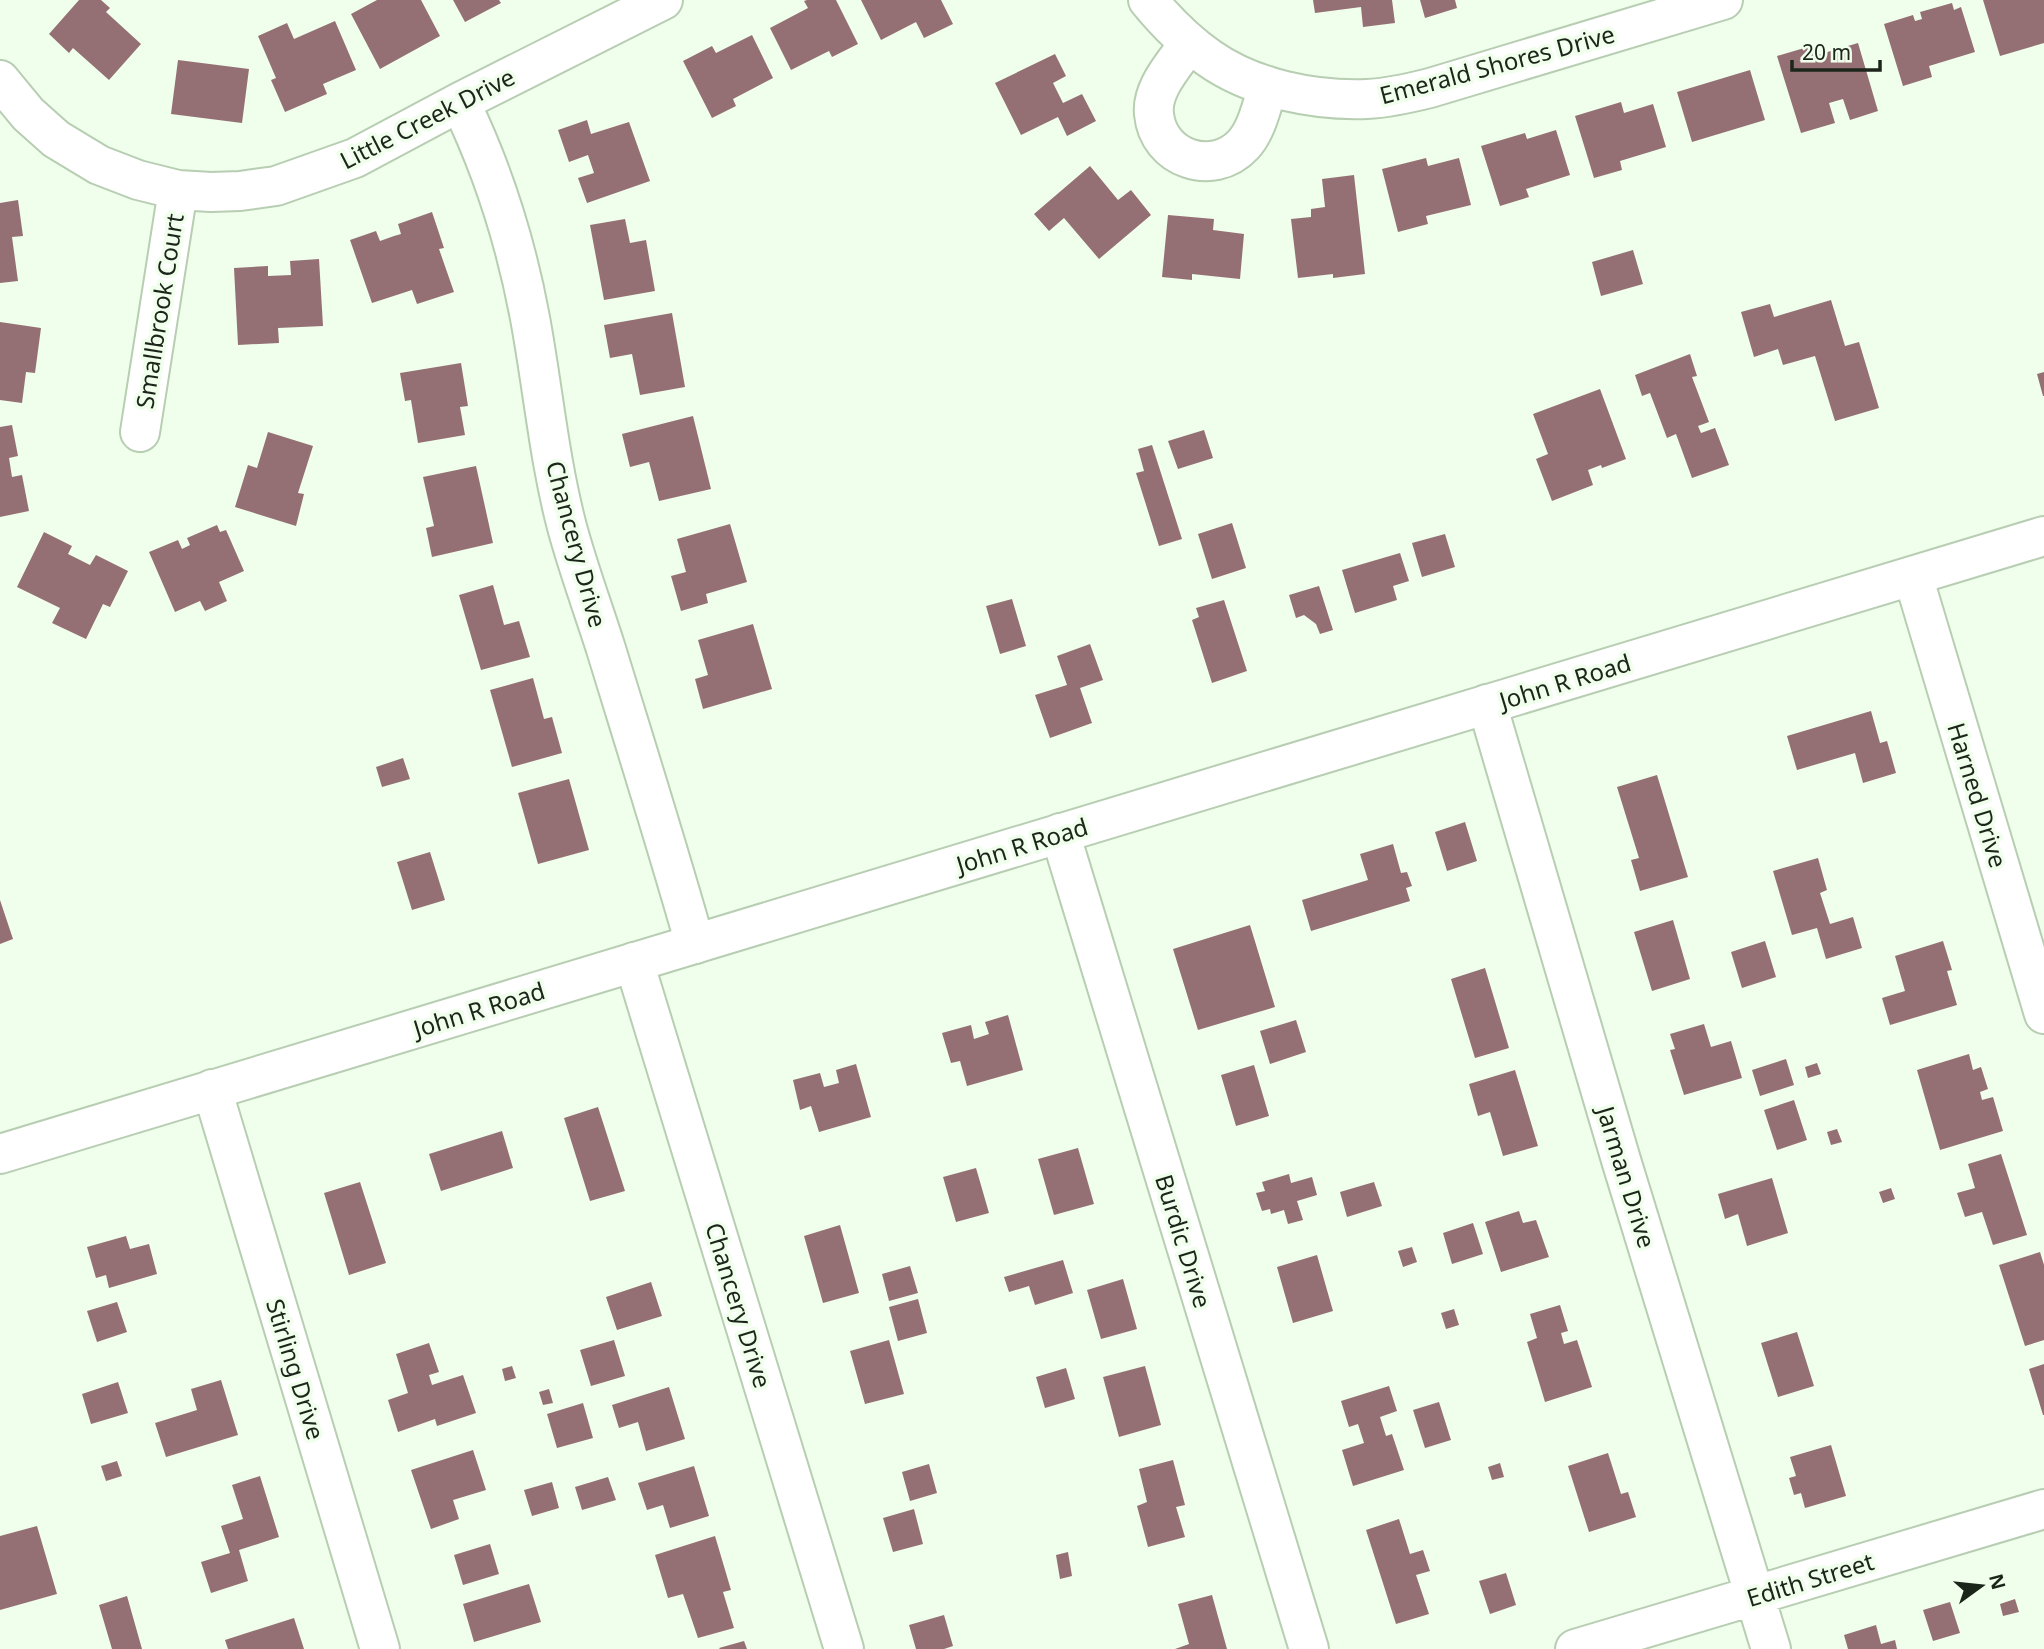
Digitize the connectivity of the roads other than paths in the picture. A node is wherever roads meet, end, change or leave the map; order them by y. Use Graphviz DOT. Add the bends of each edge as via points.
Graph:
graph roads {
  1 [pos="663,0"];
  2 [pos="1148,0"];
  3 [pos="1723,0"];
  4 [pos="1189,43"];
  5 [pos="0,80"];
  6 [pos="1268,86"];
  7 [pos="460,102"];
  8 [pos="178,190"];
  9 [pos="140,432"];
  10 [pos="2044,536"];
  11 [pos="1913,576"];
  12 [pos="1487,704"];
  13 [pos="1060,833"];
  14 [pos="695,944"];
  15 [pos="634,962"];
  16 [pos="2044,1014"];
  17 [pos="212,1089"];
  18 [pos="0,1154"];
  19 [pos="2044,1509"];
  20 [pos="1755,1595"];
  21 [pos="380,1649"];
  22 [pos="844,1649"];
  23 [pos="1309,1649"];
  24 [pos="1576,1649"];
  25 [pos="1771,1649"];
  1 -- 7 [label="street, Little Creek Drive"];
  2 -- 4 [label="street, Emerald Shores Drive"];
  3 -- 6 [label="street, Emerald Shores Drive" via="1399,95 1320,98"];
  4 -- 6 [label="street, Emerald Shores Drive" via="1212,60"];
  4 -- 6 [label="street" via="1157,94 1154,114 1168,145 1180,155 1208,162 1241,147 1250,137"];
  5 -- 8 [label="street, Little Creek Drive" via="56,139 99,164"];
  7 -- 8 [label="street, Little Creek Drive" via="355,158 276,186 240,191"];
  7 -- 14 [label="street, Chancery Drive" via="495,183 516,256 567,527"];
  8 -- 9 [label="street, Smallbrook Court"];
  10 -- 11 [label="street, John R Road"];
  11 -- 12 [label="street, John R Road"];
  11 -- 16 [label="street, Harned Drive"];
  12 -- 13 [label="street, John R Road"];
  12 -- 20 [label="street, Jarman Drive"];
  13 -- 14 [label="street, John R Road"];
  13 -- 23 [label="street, Burdic Drive"];
  14 -- 15 [label="street, John R Road"];
  15 -- 17 [label="street, John R Road"];
  15 -- 22 [label="street, Chancery Drive"];
  17 -- 18 [label="street, John R Road"];
  17 -- 21 [label="street, Stirling Drive"];
  19 -- 20 [label="street, Edith Street"];
  20 -- 24 [label="street, Edith Street"];
  20 -- 25 [label="street, Jarman Drive"];
}
